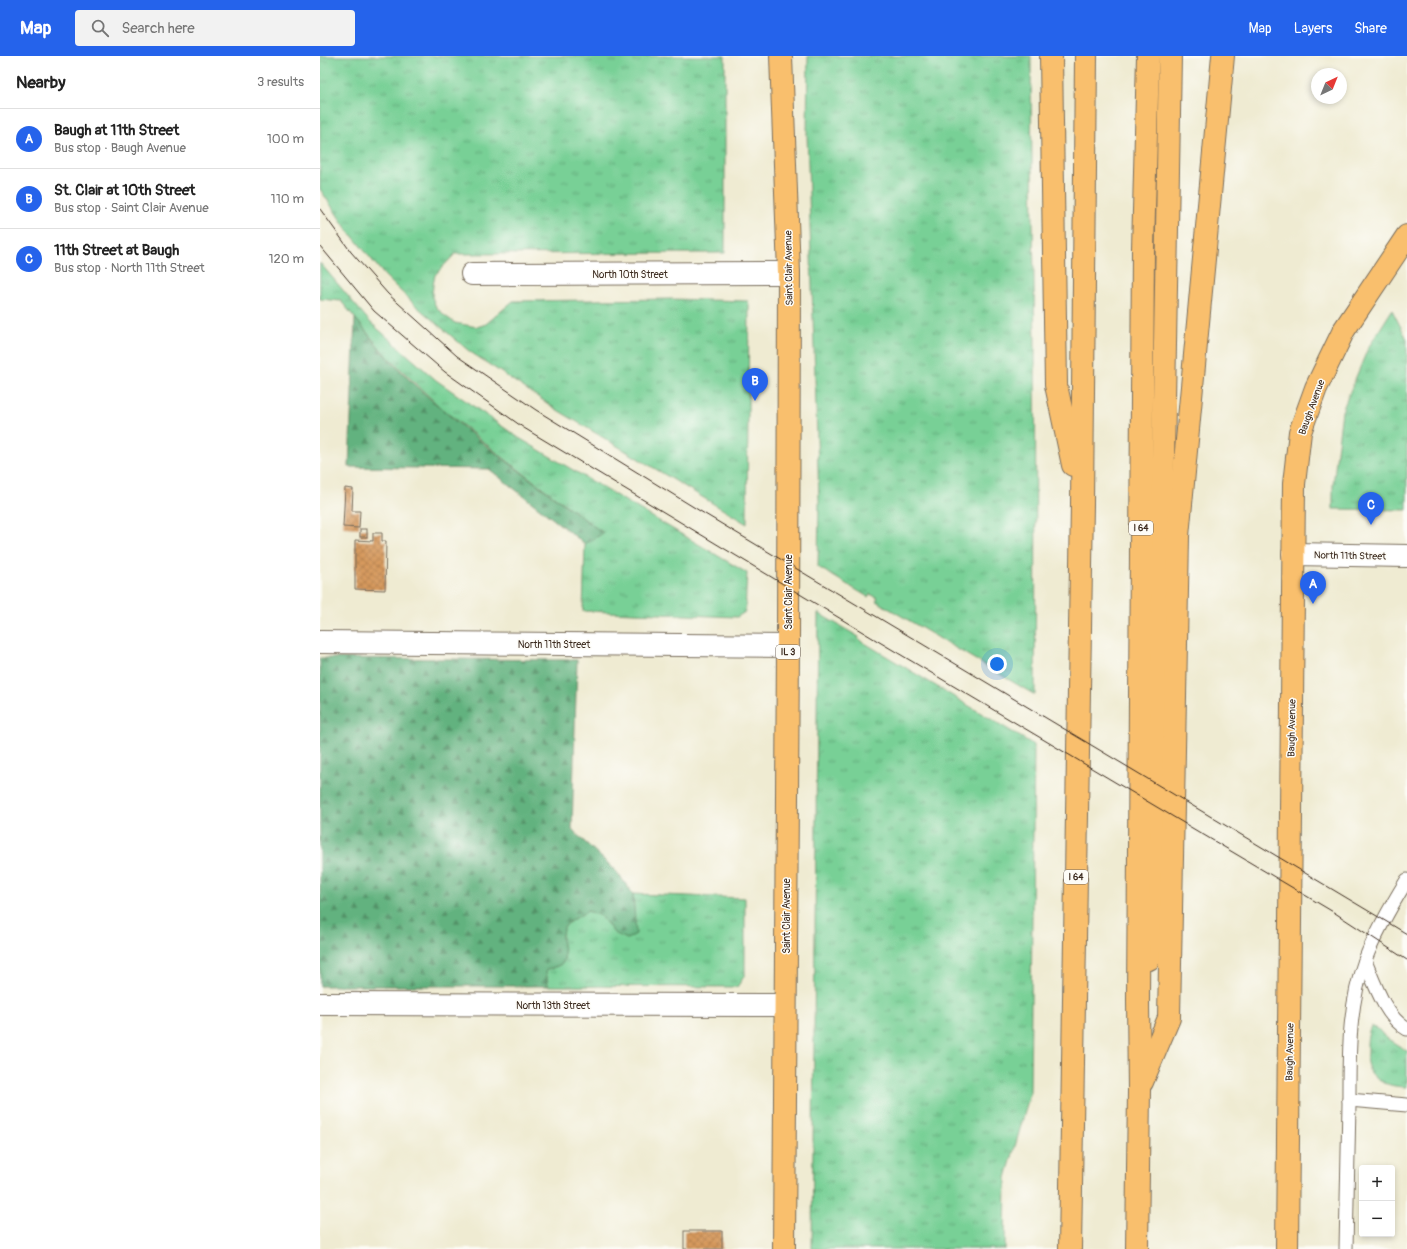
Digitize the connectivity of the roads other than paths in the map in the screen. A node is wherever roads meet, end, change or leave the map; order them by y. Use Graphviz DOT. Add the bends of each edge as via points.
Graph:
graph roads {
  1 [pos="781,56"];
  2 [pos="1051,56"];
  3 [pos="1086,56"];
  4 [pos="1148,56"];
  5 [pos="1170,56"];
  6 [pos="1222,56"];
  7 [pos="1407,236"];
  8 [pos="788,273"];
  9 [pos="472,274"];
  10 [pos="1082,504"];
  11 [pos="1293,554"];
  12 [pos="1407,556"];
  13 [pos="320,642"];
  14 [pos="788,646"];
  15 [pos="1407,880"];
  16 [pos="1365,961"];
  17 [pos="1138,1000"];
  18 [pos="320,1004"];
  19 [pos="785,1005"];
  20 [pos="1407,1029"];
  21 [pos="1139,1091"];
  22 [pos="1349,1100"];
  23 [pos="1407,1106"];
  24 [pos="784,1249"];
  25 [pos="1070,1249"];
  26 [pos="1137,1249"];
  27 [pos="1287,1249"];
  28 [pos="1346,1249"];
  1 -- 8 [label="main road, Saint Clair Avenue / IL 3"];
  2 -- 10 [label="main road" via="1056,385"];
  3 -- 10 [label="main road, I 64"];
  4 -- 17 [label="main road, I 64" via="1142,257"];
  5 -- 17 [label="main road" via="1155,920 1151,954"];
  6 -- 21 [label="main road" via="1178,536 1170,1018"];
  7 -- 11 [label="main road, Baugh Avenue" via="1344,330 1316,388 1300,432 1294,484"];
  8 -- 9 [label="street, North 10th Street"];
  8 -- 14 [label="main road, Saint Clair Avenue / IL 3"];
  10 -- 25 [label="main road, I 64"];
  11 -- 12 [label="street, North 11th Street"];
  11 -- 27 [label="main road, Baugh Avenue"];
  13 -- 14 [label="street, North 11th Street"];
  14 -- 19 [label="main road, Saint Clair Avenue / IL 3"];
  15 -- 16 [label="lane" via="1389,910"];
  16 -- 20 [label="lane" via="1389,1012"];
  16 -- 22 [label="lane" via="1357,990 1349,1046"];
  17 -- 21 [label="main road, I 64"];
  18 -- 19 [label="street, North 13th Street"];
  19 -- 24 [label="main road, Saint Clair Avenue / IL 3"];
  21 -- 26 [label="main road, I 64"];
  22 -- 23 [label="lane"];
  22 -- 28 [label="lane"];
}
